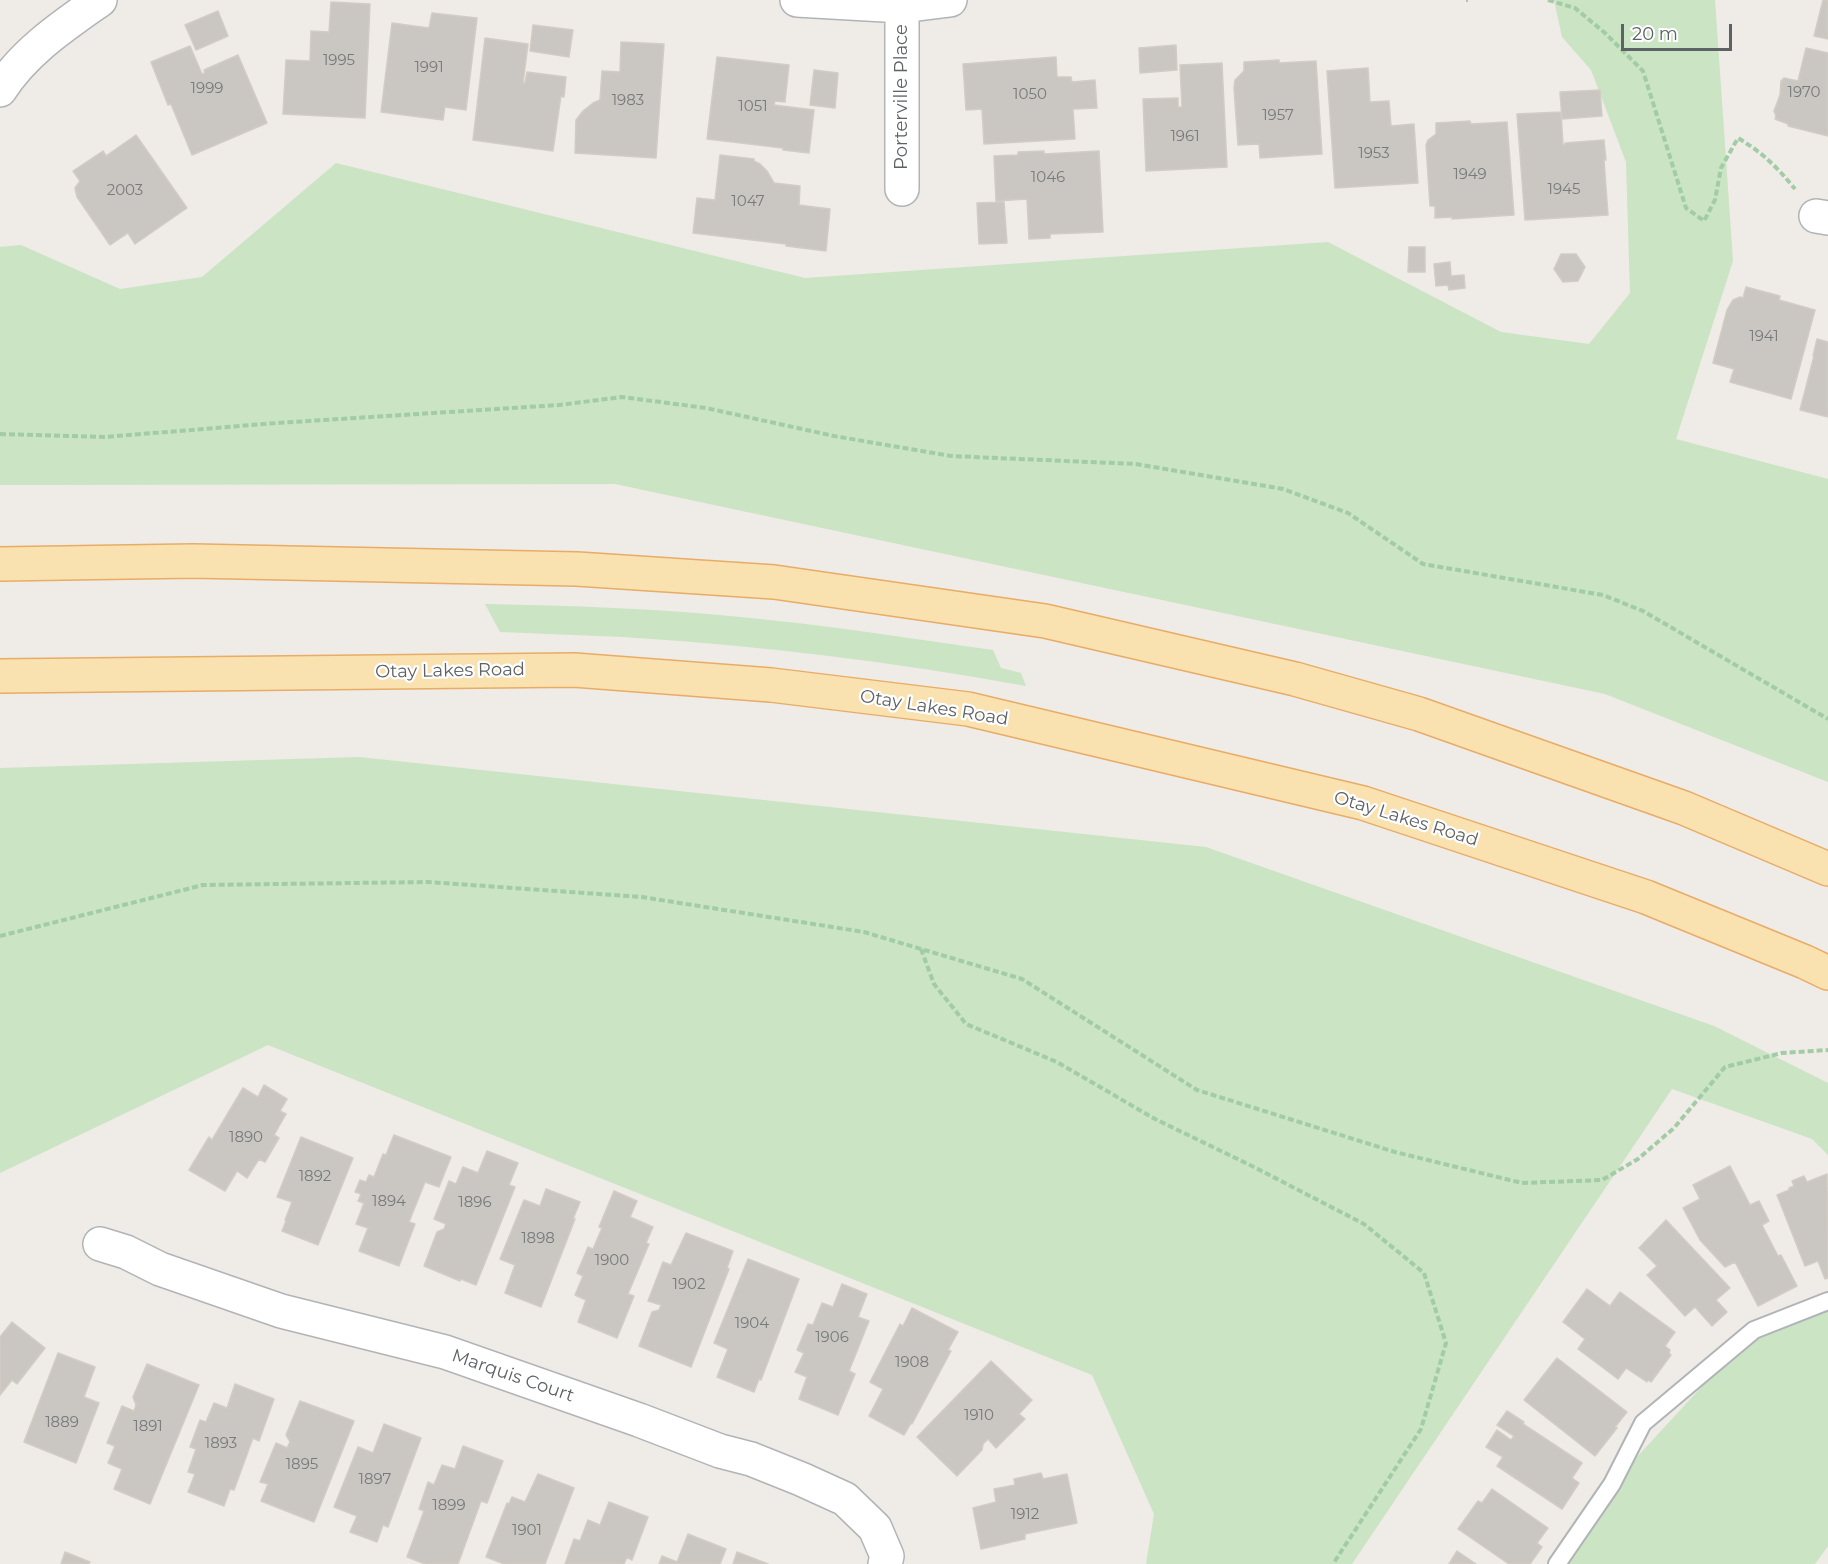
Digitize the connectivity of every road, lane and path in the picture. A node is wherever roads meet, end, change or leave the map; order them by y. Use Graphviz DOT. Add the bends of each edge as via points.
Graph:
graph roads {
  1 [pos="100,0"];
  2 [pos="797,0"];
  3 [pos="950,0"];
  4 [pos="1548,0"];
  5 [pos="902,6"];
  6 [pos="0,90"];
  7 [pos="902,189"];
  8 [pos="1822,217"];
  9 [pos="0,434"];
  10 [pos="0,564"];
  11 [pos="0,676"];
  12 [pos="1828,719"];
  13 [pos="1828,869"];
  14 [pos="0,936"];
  15 [pos="921,949"];
  16 [pos="1828,973"];
  17 [pos="1828,1050"];
  18 [pos="100,1244"];
  19 [pos="1828,1301"];
  20 [pos="885,1564"];
  21 [pos="1333,1564"];
  22 [pos="1557,1564"];
  1 -- 6 [label="street" via="54,32"];
  2 -- 5 [label="street"];
  3 -- 5 [label="street"];
  4 -- 8 [label="path" via="1575,8 1643,71 1686,208 1704,220 1715,200 1722,168 1738,138 1776,166"];
  5 -- 7 [label="street, Porterville Place"];
  9 -- 12 [label="path" via="105,437 559,405 622,397 706,408 951,456 1136,464 1283,489 1348,513 1424,564 1602,595 1643,612"];
  10 -- 13 [label="main road" via="193,561 577,569 774,582 1045,621 1295,679 1419,714 1684,808"];
  11 -- 16 [label="main road, Otay Lakes Road" via="574,670 771,685 968,709 1364,803 1646,897"];
  14 -- 15 [label="path" via="203,885 428,882 642,897 864,932"];
  15 -- 17 [label="path" via="1022,979 1197,1090 1395,1152 1522,1183 1602,1180 1638,1159 1674,1128 1725,1067 1782,1053"];
  15 -- 21 [label="path" via="934,984 966,1024 1057,1062 1155,1119 1364,1224 1424,1273 1446,1343 1421,1429"];
  18 -- 20 [label="street, Marquis Court" via="281,1311 445,1352 801,1479 844,1499 875,1528 887,1556"];
  19 -- 22 [label="lane" via="1754,1330 1644,1423 1612,1484"];
}
